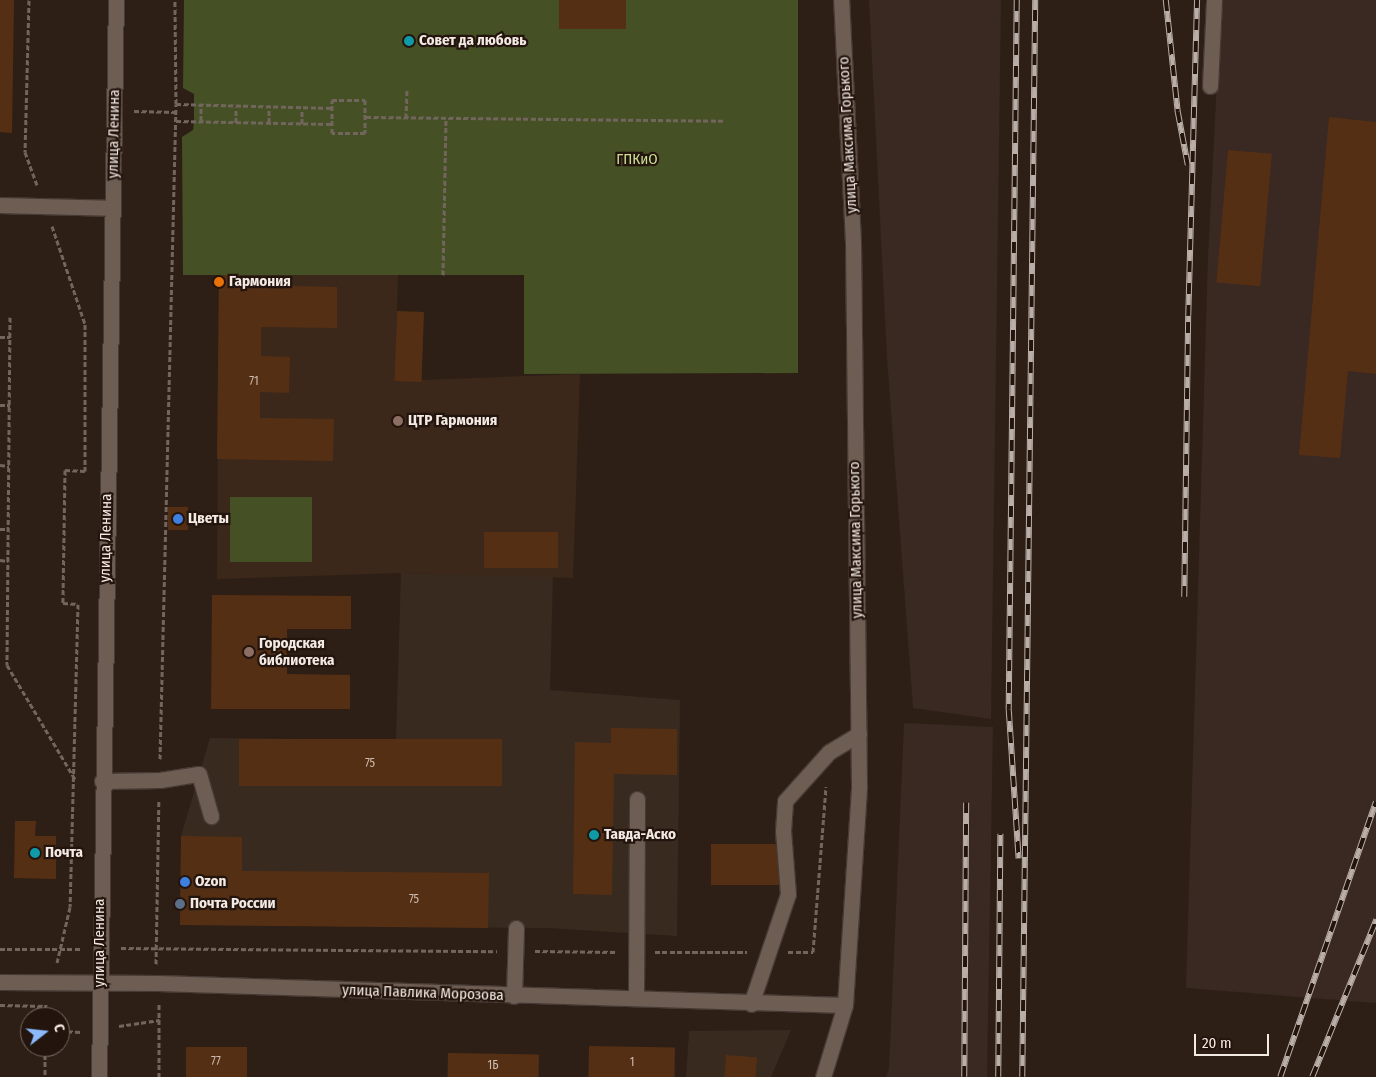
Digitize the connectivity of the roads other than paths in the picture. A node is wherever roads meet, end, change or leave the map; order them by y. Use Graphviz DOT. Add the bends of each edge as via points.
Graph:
graph roads {
  1 [pos="116,0"];
  2 [pos="841,0"];
  3 [pos="1214,0"];
  4 [pos="1210,86"];
  5 [pos="0,205"];
  6 [pos="111,208"];
  7 [pos="859,734"];
  8 [pos="102,781"];
  9 [pos="637,799"];
  10 [pos="211,816"];
  11 [pos="516,928"];
  12 [pos="0,982"];
  13 [pos="100,984"];
  14 [pos="514,996"];
  15 [pos="636,998"];
  16 [pos="751,1004"];
  17 [pos="845,1005"];
  18 [pos="99,1077"];
  19 [pos="823,1077"];
  1 -- 6 [label="street, улица Ленина"];
  2 -- 7 [label="street, улица Максима Горького" via="852,242"];
  3 -- 4 [label="street"];
  5 -- 6 [label="street"];
  6 -- 8 [label="street, улица Ленина"];
  7 -- 16 [label="street" via="829,752 785,802 783,831 788,894"];
  7 -- 17 [label="street, улица Максима Горького" via="860,786"];
  8 -- 10 [label="street" via="160,780 199,774"];
  8 -- 13 [label="street, улица Ленина"];
  9 -- 15 [label="street"];
  11 -- 14 [label="street"];
  12 -- 13 [label="street, улица Павлика Морозова"];
  13 -- 14 [label="street, улица Павлика Морозова"];
  13 -- 18 [label="street, улица Ленина"];
  14 -- 15 [label="street, улица Павлика Морозова"];
  15 -- 16 [label="street, улица Павлика Морозова"];
  16 -- 17 [label="street, улица Павлика Морозова"];
  17 -- 19 [label="street, улица Максима Горького"];
}
